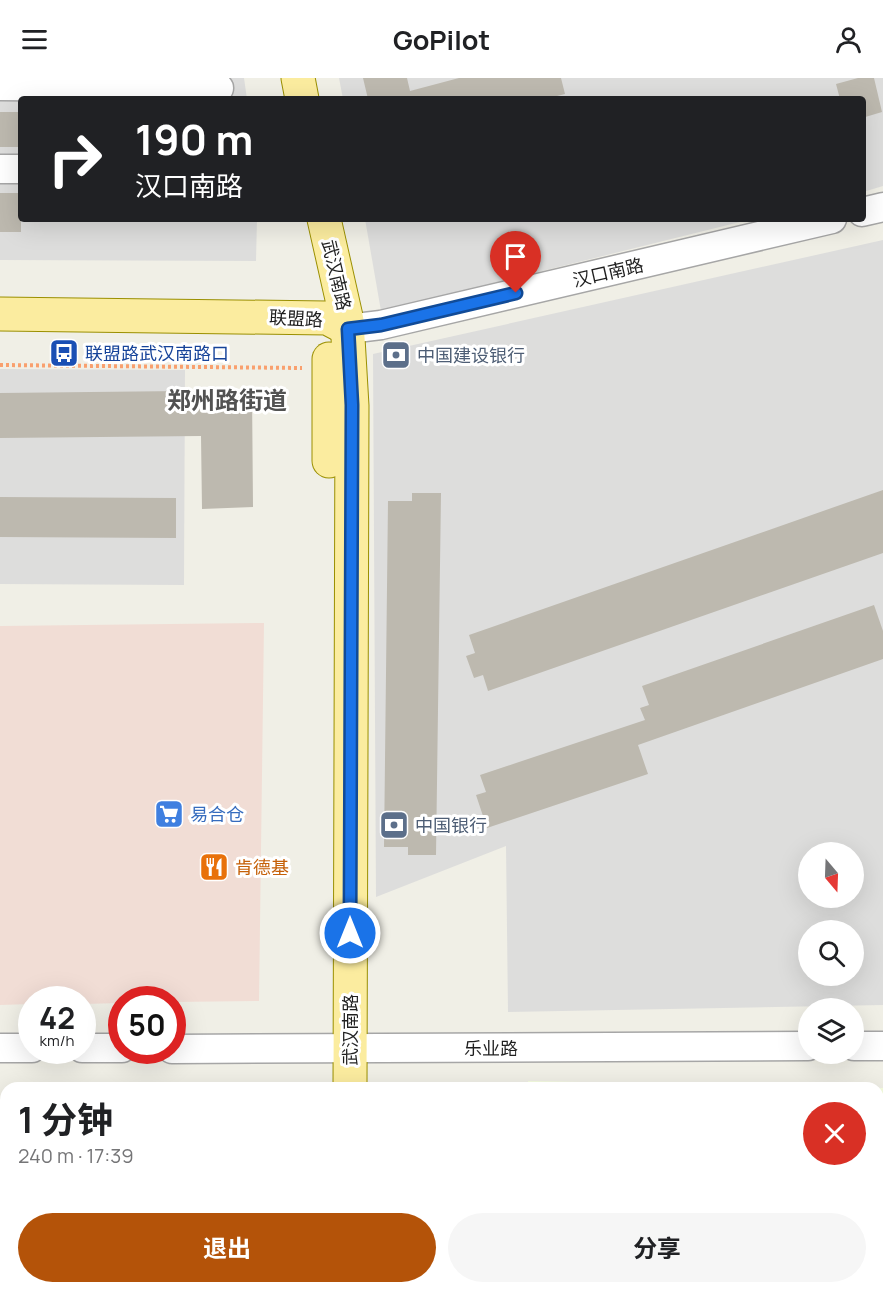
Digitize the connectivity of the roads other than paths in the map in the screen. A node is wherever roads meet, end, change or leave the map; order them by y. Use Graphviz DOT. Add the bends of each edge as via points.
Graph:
graph roads {
  1 [pos="276,78"];
  2 [pos="298,78"];
  3 [pos="0,86"];
  4 [pos="219,88"];
  5 [pos="279,96"];
  6 [pos="301,96"];
  7 [pos="0,169"];
  8 [pos="18,169"];
  9 [pos="883,207"];
  10 [pos="866,211"];
  11 [pos="305,222"];
  12 [pos="325,222"];
  13 [pos="819,222"];
  14 [pos="0,314"];
  15 [pos="0,334"];
  16 [pos="333,338"];
  17 [pos="0,1029"];
  18 [pos="18,1029"];
  19 [pos="798,1029"];
  20 [pos="864,1029"];
  21 [pos="883,1029"];
  22 [pos="186,1030"];
  23 [pos="341,1039"];
  24 [pos="798,1046"];
  25 [pos="864,1046"];
  26 [pos="883,1046"];
  27 [pos="0,1048"];
  28 [pos="18,1048"];
  29 [pos="186,1048"];
  30 [pos="332,1082"];
  31 [pos="349,1082"];
  1 -- 5 [label="main road"];
  2 -- 6 [label="main road"];
  3 -- 4 [label="street"];
  7 -- 8 [label="street"];
  9 -- 10 [label="street"];
  11 -- 16 [label="main road, 武汉南路"];
  12 -- 16 [label="main road, 武汉南路" via="347,321"];
  13 -- 16 [label="street, 汉口南路"];
  14 -- 16 [label="main road, 联盟路"];
  15 -- 16 [label="main road, 联盟路"];
  16 -- 23 [label="main road, 武汉南路" via="333,811"];
  16 -- 23 [label="main road, 武汉南路" via="352,405"];
  17 -- 18 [label="street"];
  19 -- 23 [label="street, 乐业路"];
  20 -- 21 [label="street"];
  22 -- 23 [label="street, 乐业路"];
  23 -- 24 [label="street, 乐业路"];
  23 -- 29 [label="street, 乐业路"];
  23 -- 30 [label="main road, 武汉南路"];
  23 -- 31 [label="main road, 武汉南路"];
  25 -- 26 [label="street"];
  27 -- 28 [label="street"];
}
